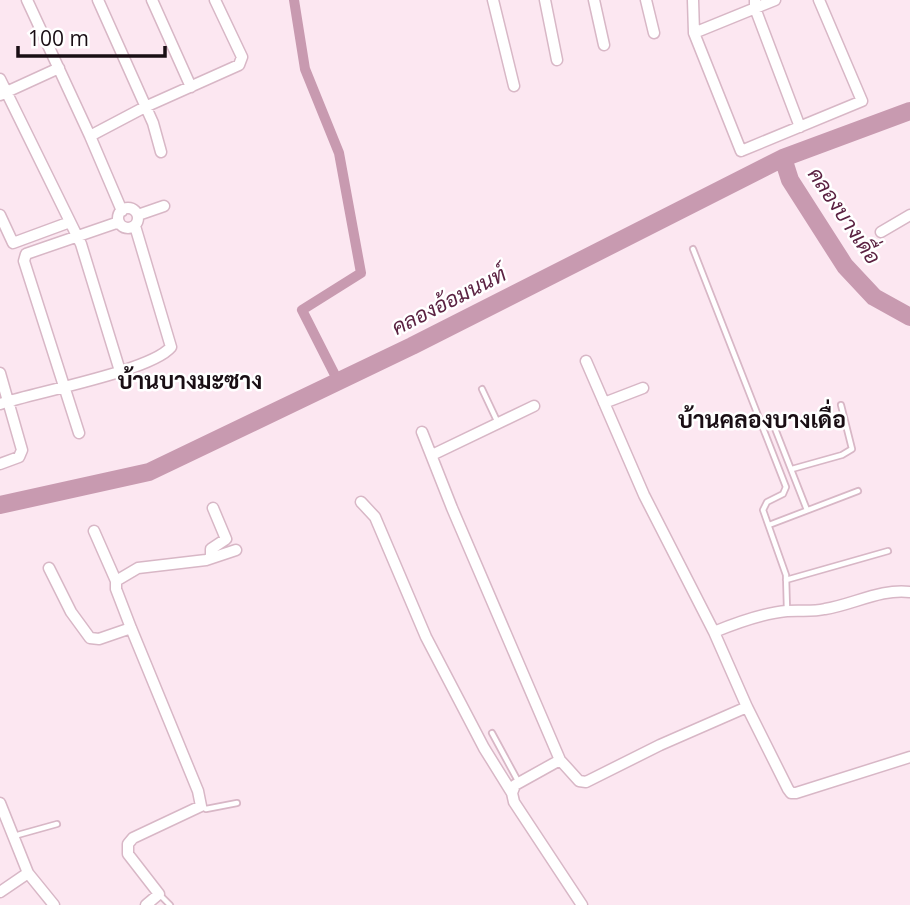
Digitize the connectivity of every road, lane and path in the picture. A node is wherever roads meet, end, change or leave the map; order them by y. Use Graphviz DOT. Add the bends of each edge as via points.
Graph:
graph roads {
  1 [pos="27,0"];
  2 [pos="99,0"];
  3 [pos="152,0"];
  4 [pos="215,0"];
  5 [pos="493,0"];
  6 [pos="545,0"];
  7 [pos="594,0"];
  8 [pos="646,0"];
  9 [pos="693,0"];
  10 [pos="775,0"];
  11 [pos="819,0"];
  12 [pos="755,4"];
  13 [pos="654,33"];
  14 [pos="694,33"];
  15 [pos="604,45"];
  16 [pos="557,61"];
  17 [pos="59,68"];
  18 [pos="1,82"];
  19 [pos="514,86"];
  20 [pos="191,87"];
  21 [pos="4,94"];
  22 [pos="145,107"];
  23 [pos="800,127"];
  24 [pos="90,136"];
  25 [pos="160,152"];
  26 [pos="164,206"];
  27 [pos="0,215"];
  28 [pos="910,215"];
  29 [pos="120,216"];
  30 [pos="136,220"];
  31 [pos="70,222"];
  32 [pos="881,232"];
  33 [pos="76,235"];
  34 [pos="693,249"];
  35 [pos="586,361"];
  36 [pos="120,371"];
  37 [pos="0,373"];
  38 [pos="65,386"];
  39 [pos="643,388"];
  40 [pos="482,389"];
  41 [pos="4,403"];
  42 [pos="604,403"];
  43 [pos="841,405"];
  44 [pos="534,406"];
  45 [pos="498,423"];
  46 [pos="774,426"];
  47 [pos="422,432"];
  48 [pos="79,433"];
  49 [pos="432,455"];
  50 [pos="0,464"];
  51 [pos="792,469"];
  52 [pos="858,491"];
  53 [pos="361,502"];
  54 [pos="213,508"];
  55 [pos="807,510"];
  56 [pos="769,524"];
  57 [pos="94,531"];
  58 [pos="236,550"];
  59 [pos="888,551"];
  60 [pos="211,558"];
  61 [pos="50,568"];
  62 [pos="786,580"];
  63 [pos="116,581"];
  64 [pos="910,592"];
  65 [pos="787,611"];
  66 [pos="131,628"];
  67 [pos="714,632"];
  68 [pos="747,707"];
  69 [pos="492,733"];
  70 [pos="910,757"];
  71 [pos="560,760"];
  72 [pos="519,782"];
  73 [pos="512,793"];
  74 [pos="0,803"];
  75 [pos="237,803"];
  76 [pos="201,806"];
  77 [pos="57,824"];
  78 [pos="14,836"];
  79 [pos="28,873"];
  80 [pos="0,892"];
  81 [pos="159,894"];
  82 [pos="54,905"];
  83 [pos="146,905"];
  84 [pos="170,905"];
  85 [pos="582,905"];
  1 -- 17 [label="street"];
  2 -- 22 [label="street"];
  3 -- 20 [label="street"];
  4 -- 20 [label="street" via="242,57 239,65"];
  5 -- 19 [label="street"];
  6 -- 16 [label="street"];
  7 -- 15 [label="street"];
  8 -- 13 [label="street"];
  9 -- 14 [label="street"];
  10 -- 12 [label="street"];
  11 -- 23 [label="street" via="862,101"];
  12 -- 14 [label="street"];
  12 -- 23 [label="street"];
  14 -- 23 [label="street" via="741,151"];
  17 -- 21 [label="street"];
  17 -- 24 [label="street"];
  18 -- 21 [label="street"];
  20 -- 22 [label="street"];
  21 -- 31 [label="street"];
  22 -- 24 [label="street"];
  22 -- 25 [label="street"];
  24 -- 29 [label="street"];
  26 -- 30 [label="street"];
  27 -- 31 [label="street" via="13,243"];
  28 -- 32 [label="street"];
  29 -- 30 [label="street" via="128,228"];
  29 -- 30 [label="street" via="129,208"];
  29 -- 33 [label="street"];
  30 -- 36 [label="street" via="171,347 165,354"];
  31 -- 33 [label="street"];
  33 -- 36 [label="street"];
  33 -- 38 [label="street" via="26,254 24,261"];
  34 -- 56 [label="lane" via="786,486 783,494 764,505"];
  35 -- 42 [label="street"];
  36 -- 38 [label="street"];
  37 -- 41 [label="street"];
  38 -- 41 [label="street"];
  38 -- 48 [label="street"];
  39 -- 42 [label="street"];
  40 -- 45 [label="lane"];
  41 -- 50 [label="street" via="22,453"];
  42 -- 67 [label="street" via="644,495"];
  43 -- 51 [label="lane" via="852,449"];
  44 -- 45 [label="street"];
  45 -- 49 [label="street"];
  46 -- 51 [label="lane"];
  47 -- 49 [label="street"];
  49 -- 71 [label="street"];
  51 -- 55 [label="lane"];
  52 -- 55 [label="lane"];
  53 -- 73 [label="street" via="375,517 426,638"];
  54 -- 60 [label="street" via="226,539 211,549"];
  55 -- 56 [label="lane"];
  56 -- 62 [label="lane"];
  57 -- 63 [label="street"];
  58 -- 60 [label="street"];
  59 -- 62 [label="lane"];
  60 -- 63 [label="street" via="138,568"];
  61 -- 66 [label="street" via="90,638"];
  62 -- 65 [label="lane"];
  63 -- 66 [label="street"];
  64 -- 65 [label="street" via="826,609"];
  65 -- 67 [label="street"];
  66 -- 76 [label="street"];
  67 -- 68 [label="street"];
  68 -- 70 [label="street" via="791,793"];
  68 -- 71 [label="street" via="586,782 579,781"];
  69 -- 72 [label="lane"];
  71 -- 72 [label="street"];
  72 -- 73 [label="street"];
  73 -- 85 [label="street"];
  74 -- 78 [label="street"];
  75 -- 76 [label="lane"];
  76 -- 81 [label="street" via="128,844 128,854"];
  77 -- 78 [label="lane"];
  78 -- 79 [label="street"];
  79 -- 80 [label="street"];
  79 -- 82 [label="street"];
  81 -- 83 [label="street"];
  81 -- 84 [label="lane"];
}
